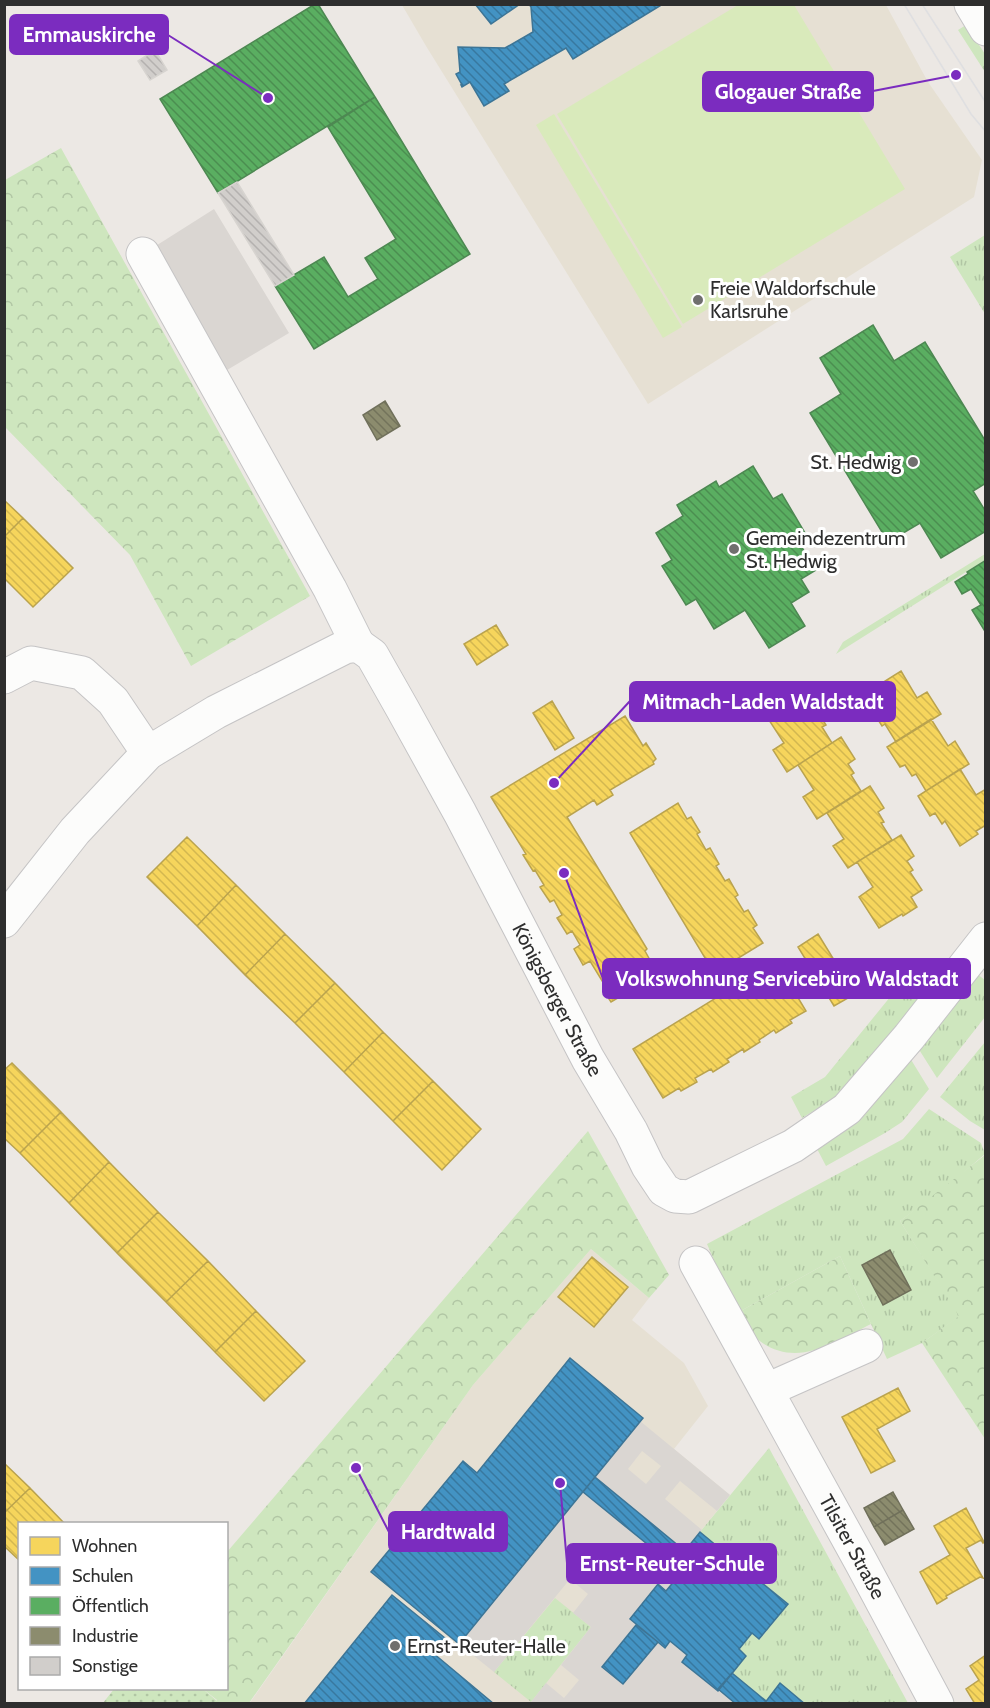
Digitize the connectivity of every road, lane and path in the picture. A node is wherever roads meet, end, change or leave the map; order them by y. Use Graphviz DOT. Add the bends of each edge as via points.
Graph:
graph roads {
  1 [pos="971,4"];
  2 [pos="986,29"];
  3 [pos="143,254"];
  4 [pos="358,645"];
  5 [pos="4,677"];
  6 [pos="148,753"];
  7 [pos="4,921"];
  8 [pos="986,939"];
  9 [pos="696,1263"];
  10 [pos="866,1346"];
  11 [pos="767,1390"];
  12 [pos="936,1704"];
  1 -- 2 [label="street"];
  3 -- 4 [label="street, Königsberger Straße"];
  4 -- 6 [label="street" via="216,712"];
  4 -- 8 [label="street, Königsberger Straße" via="372,655 402,708 644,1159 664,1190 675,1196 689,1197 794,1146 847,1109"];
  5 -- 6 [label="street" via="32,663 82,673 113,701"];
  6 -- 7 [label="street" via="75,831"];
  9 -- 11 [label="street, Tilsiter Straße"];
  10 -- 11 [label="street"];
  11 -- 12 [label="street, Tilsiter Straße"];
}
